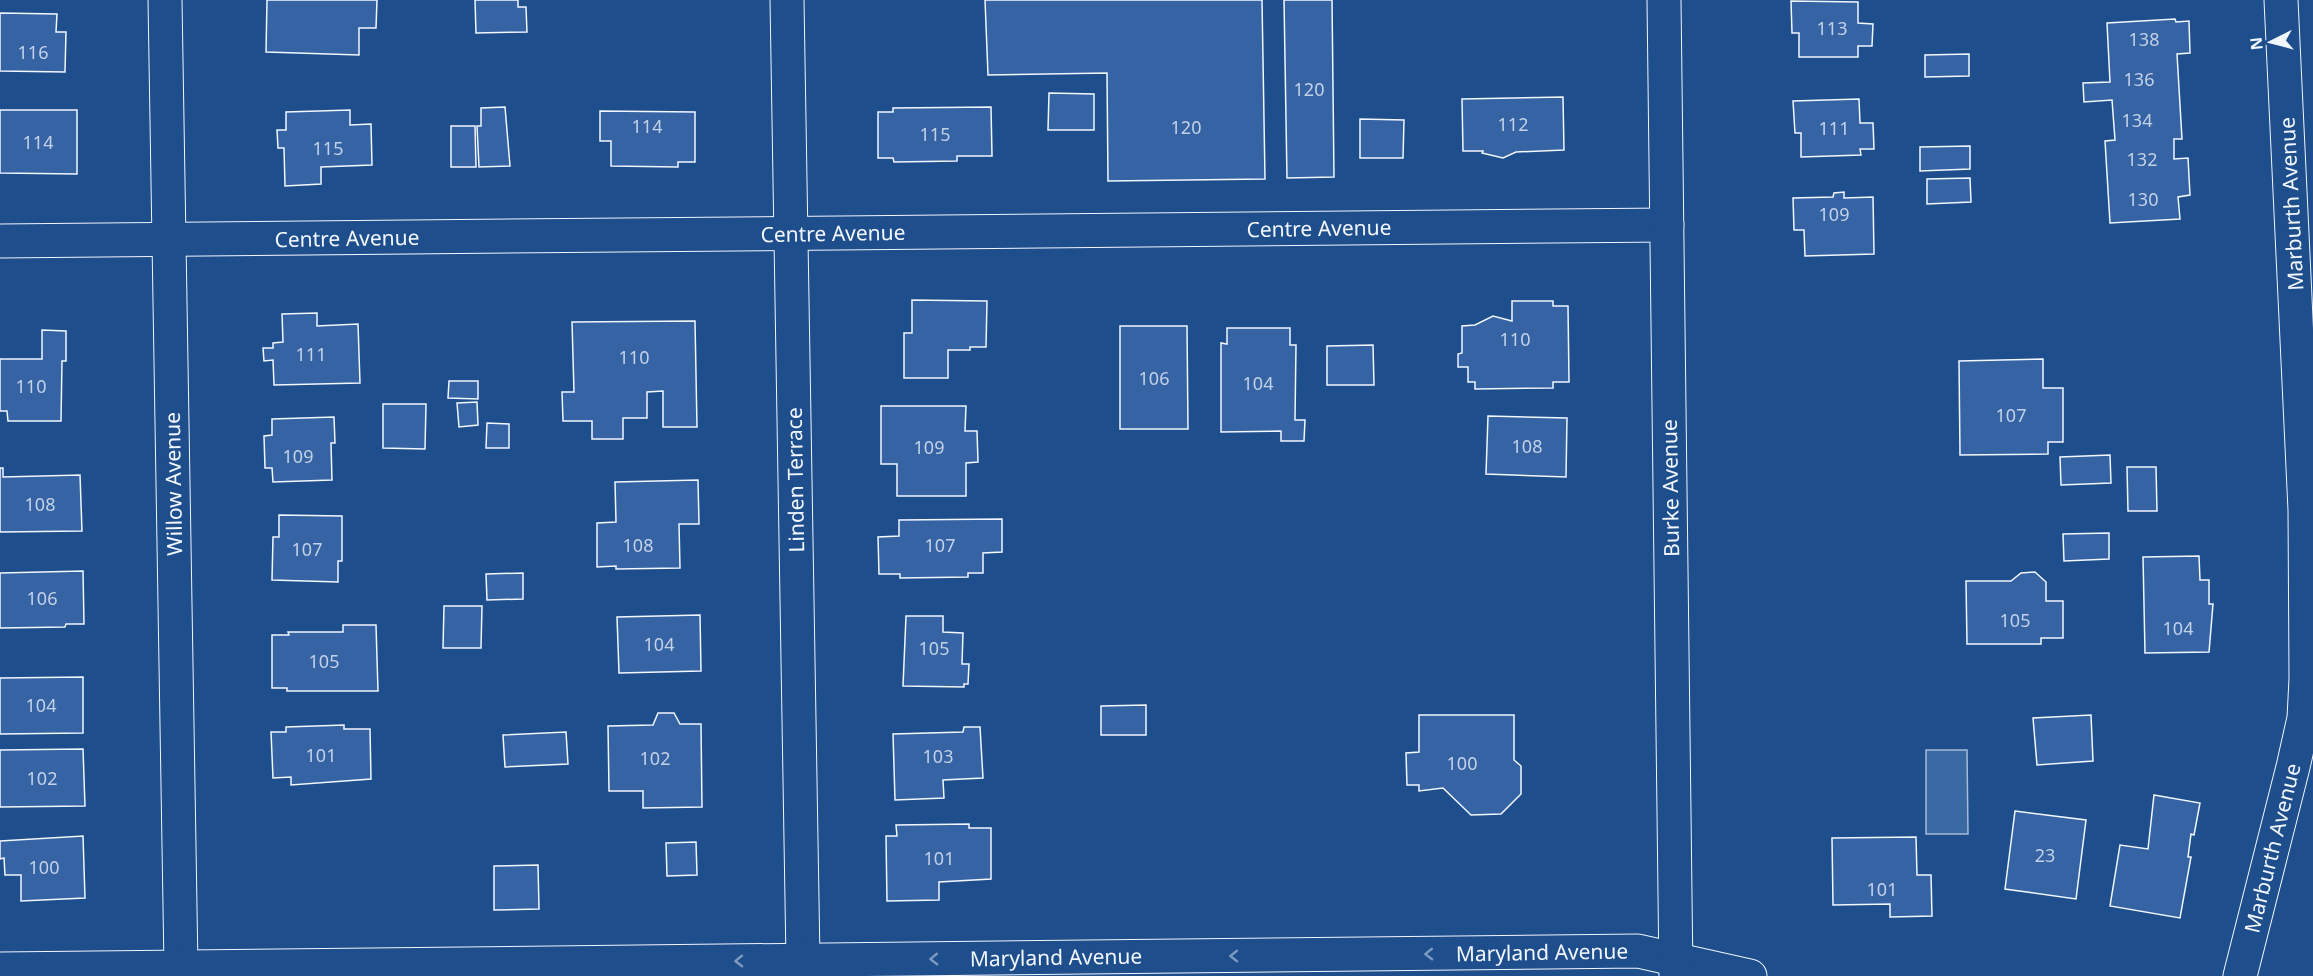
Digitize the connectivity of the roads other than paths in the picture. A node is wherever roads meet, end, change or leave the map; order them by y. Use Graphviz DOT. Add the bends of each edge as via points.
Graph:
graph roads {
  1 [pos="165,0"];
  2 [pos="787,0"];
  3 [pos="1664,0"];
  4 [pos="2281,0"];
  5 [pos="1667,225"];
  6 [pos="791,233"];
  7 [pos="169,239"];
  8 [pos="0,241"];
  9 [pos="803,960"];
  10 [pos="181,967"];
  11 [pos="1676,968"];
  12 [pos="0,969"];
  13 [pos="640,969"];
  14 [pos="1750,976"];
  15 [pos="2240,976"];
  1 -- 7 [label="street, Willow Avenue"];
  2 -- 6 [label="street, Linden Terrace"];
  3 -- 5 [label="street, Burke Avenue"];
  4 -- 15 [label="street, Marburth Avenue" via="2305,510 2306,680 2304,718"];
  5 -- 6 [label="street, Centre Avenue"];
  5 -- 11 [label="street, Burke Avenue"];
  6 -- 7 [label="street, Centre Avenue"];
  6 -- 9 [label="street, Linden Terrace"];
  7 -- 8 [label="street, Centre Avenue"];
  7 -- 10 [label="street, Willow Avenue"];
  11 -- 9 [label="street, Maryland Avenue, one-way" via="1638,951"];
  9 -- 13 [label="street, Maryland Avenue, one-way"];
  10 -- 12 [label="street, Maryland Avenue"];
  10 -- 13 [label="street, Maryland Avenue"];
  11 -- 14 [label="street, Maryland Avenue"];
}
